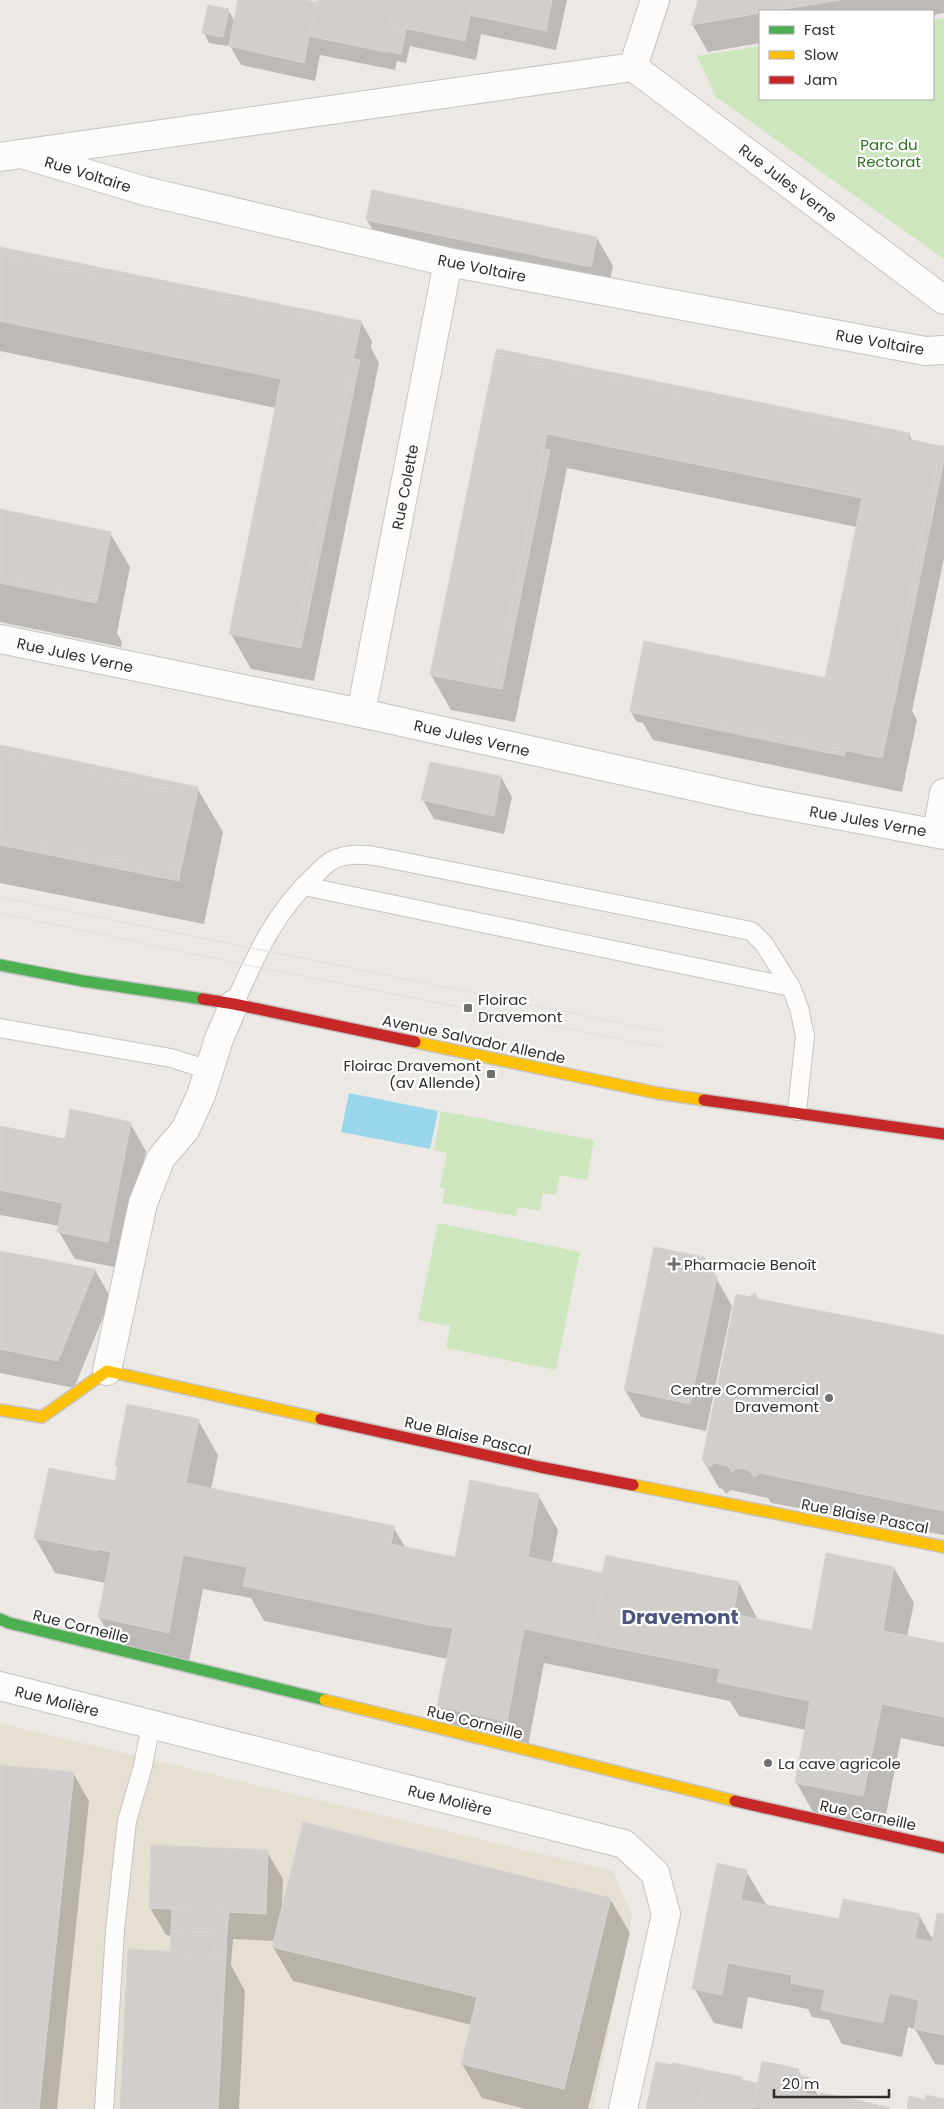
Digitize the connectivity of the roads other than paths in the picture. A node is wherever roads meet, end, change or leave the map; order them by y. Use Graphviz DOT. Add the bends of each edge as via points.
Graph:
graph roads {
  1 [pos="655,0"];
  2 [pos="633,68"];
  3 [pos="13,156"];
  4 [pos="448,262"];
  5 [pos="944,300"];
  6 [pos="944,350"];
  7 [pos="0,639"];
  8 [pos="360,713"];
  9 [pos="944,793"];
  10 [pos="940,834"];
  11 [pos="304,886"];
  12 [pos="0,965"];
  13 [pos="791,988"];
  14 [pos="234,1004"];
  15 [pos="0,1028"];
  16 [pos="209,1070"];
  17 [pos="797,1111"];
  18 [pos="944,1134"];
  19 [pos="107,1372"];
  20 [pos="0,1410"];
  21 [pos="944,1547"];
  22 [pos="0,1619"];
  23 [pos="0,1686"];
  24 [pos="151,1724"];
  25 [pos="944,1848"];
  26 [pos="104,2109"];
  27 [pos="624,2109"];
  1 -- 2 [label="street"];
  2 -- 3 [label="street, Rue Voltaire"];
  2 -- 5 [label="street, Rue Jules Verne"];
  3 -- 4 [label="street, Rue Voltaire" via="145,191"];
  4 -- 6 [label="street, Rue Voltaire" via="925,351"];
  4 -- 8 [label="street, Rue Colette"];
  7 -- 8 [label="street, Rue Jules Verne"];
  8 -- 10 [label="street, Rue Jules Verne" via="756,800"];
  9 -- 10 [label="street"];
  11 -- 13 [label="lane"];
  11 -- 13 [label="lane" via="330,861 358,854 752,931 764,944"];
  11 -- 14 [label="lane" via="272,927"];
  12 -- 14 [label="street, Avenue Salvador Allende"];
  13 -- 17 [label="lane" via="805,1036"];
  14 -- 16 [label="street"];
  14 -- 17 [label="street, Avenue Salvador Allende" via="657,1092"];
  15 -- 16 [label="lane" via="171,1058"];
  16 -- 19 [label="street" via="184,1130 161,1158 143,1203"];
  17 -- 18 [label="street, Avenue Salvador Allende"];
  19 -- 20 [label="street" via="42,1417"];
  19 -- 21 [label="street, Rue Blaise Pascal" via="540,1467"];
  22 -- 25 [label="street, Rue Corneille" via="731,1800"];
  23 -- 24 [label="street, Rue Molière"];
  24 -- 26 [label="lane" via="144,1766 126,1830 114,1930"];
  24 -- 27 [label="street, Rue Molière" via="624,1844 655,1873 666,1914"];
}
